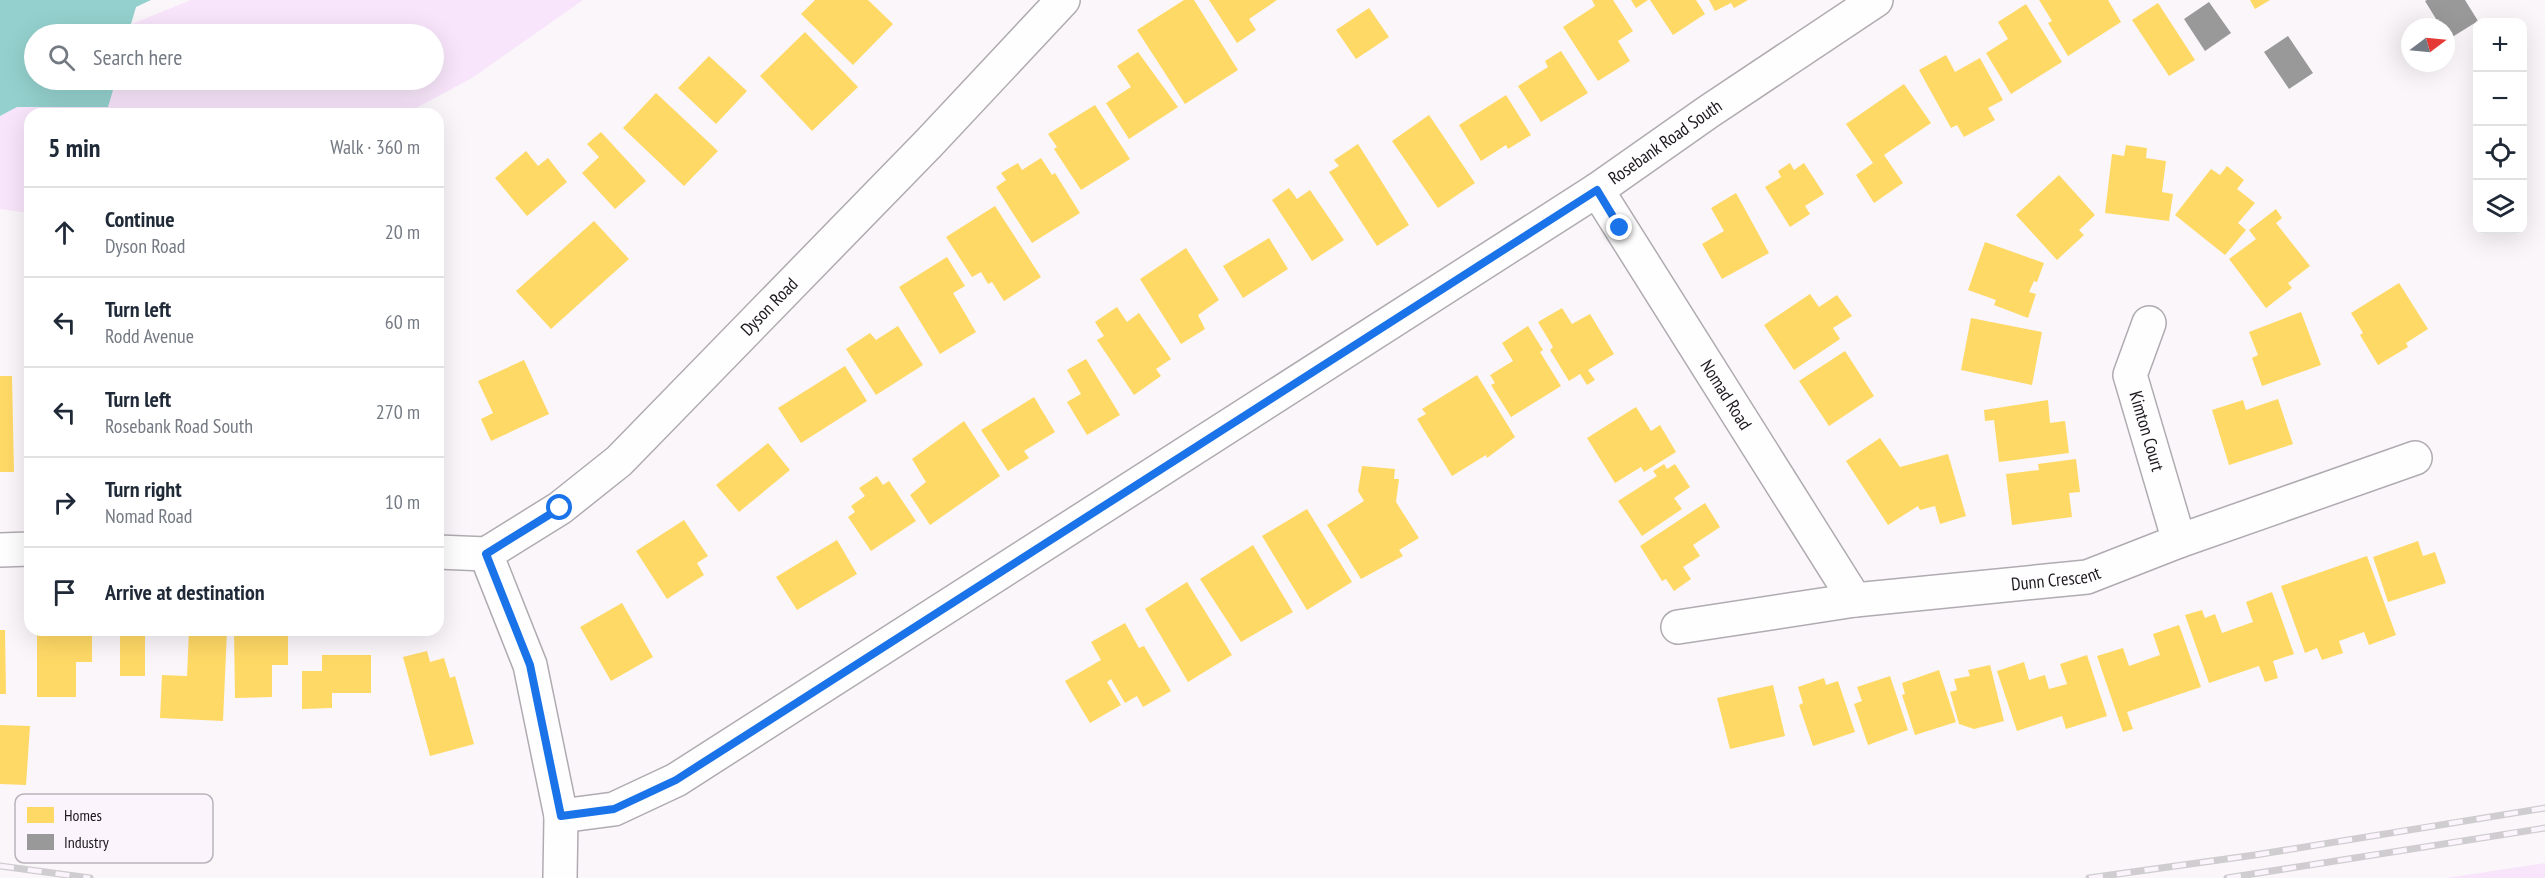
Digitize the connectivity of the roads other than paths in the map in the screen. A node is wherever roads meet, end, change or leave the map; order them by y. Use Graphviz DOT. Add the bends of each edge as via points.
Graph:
graph roads {
  1 [pos="1063,0"];
  2 [pos="1876,0"];
  3 [pos="1597,190"];
  4 [pos="2150,323"];
  5 [pos="2415,458"];
  6 [pos="2179,541"];
  7 [pos="24,549"];
  8 [pos="0,550"];
  9 [pos="444,552"];
  10 [pos="486,554"];
  11 [pos="1855,600"];
  12 [pos="1678,627"];
  13 [pos="561,816"];
  14 [pos="560,878"];
  1 -- 10 [label="street, Dyson Road" via="619,461 560,508"];
  2 -- 3 [label="street, Rosebank Road South"];
  3 -- 11 [label="street, Nomad Road"];
  3 -- 13 [label="street, Rosebank Road South" via="676,780 614,809"];
  4 -- 6 [label="street, Kimton Court" via="2130,375"];
  5 -- 6 [label="street, Dunn Crescent"];
  6 -- 11 [label="street, Dunn Crescent" via="2087,577"];
  7 -- 8 [label="street"];
  9 -- 10 [label="street"];
  10 -- 13 [label="street" via="530,665"];
  11 -- 12 [label="street, Dunn Crescent"];
  13 -- 14 [label="street"];
}
